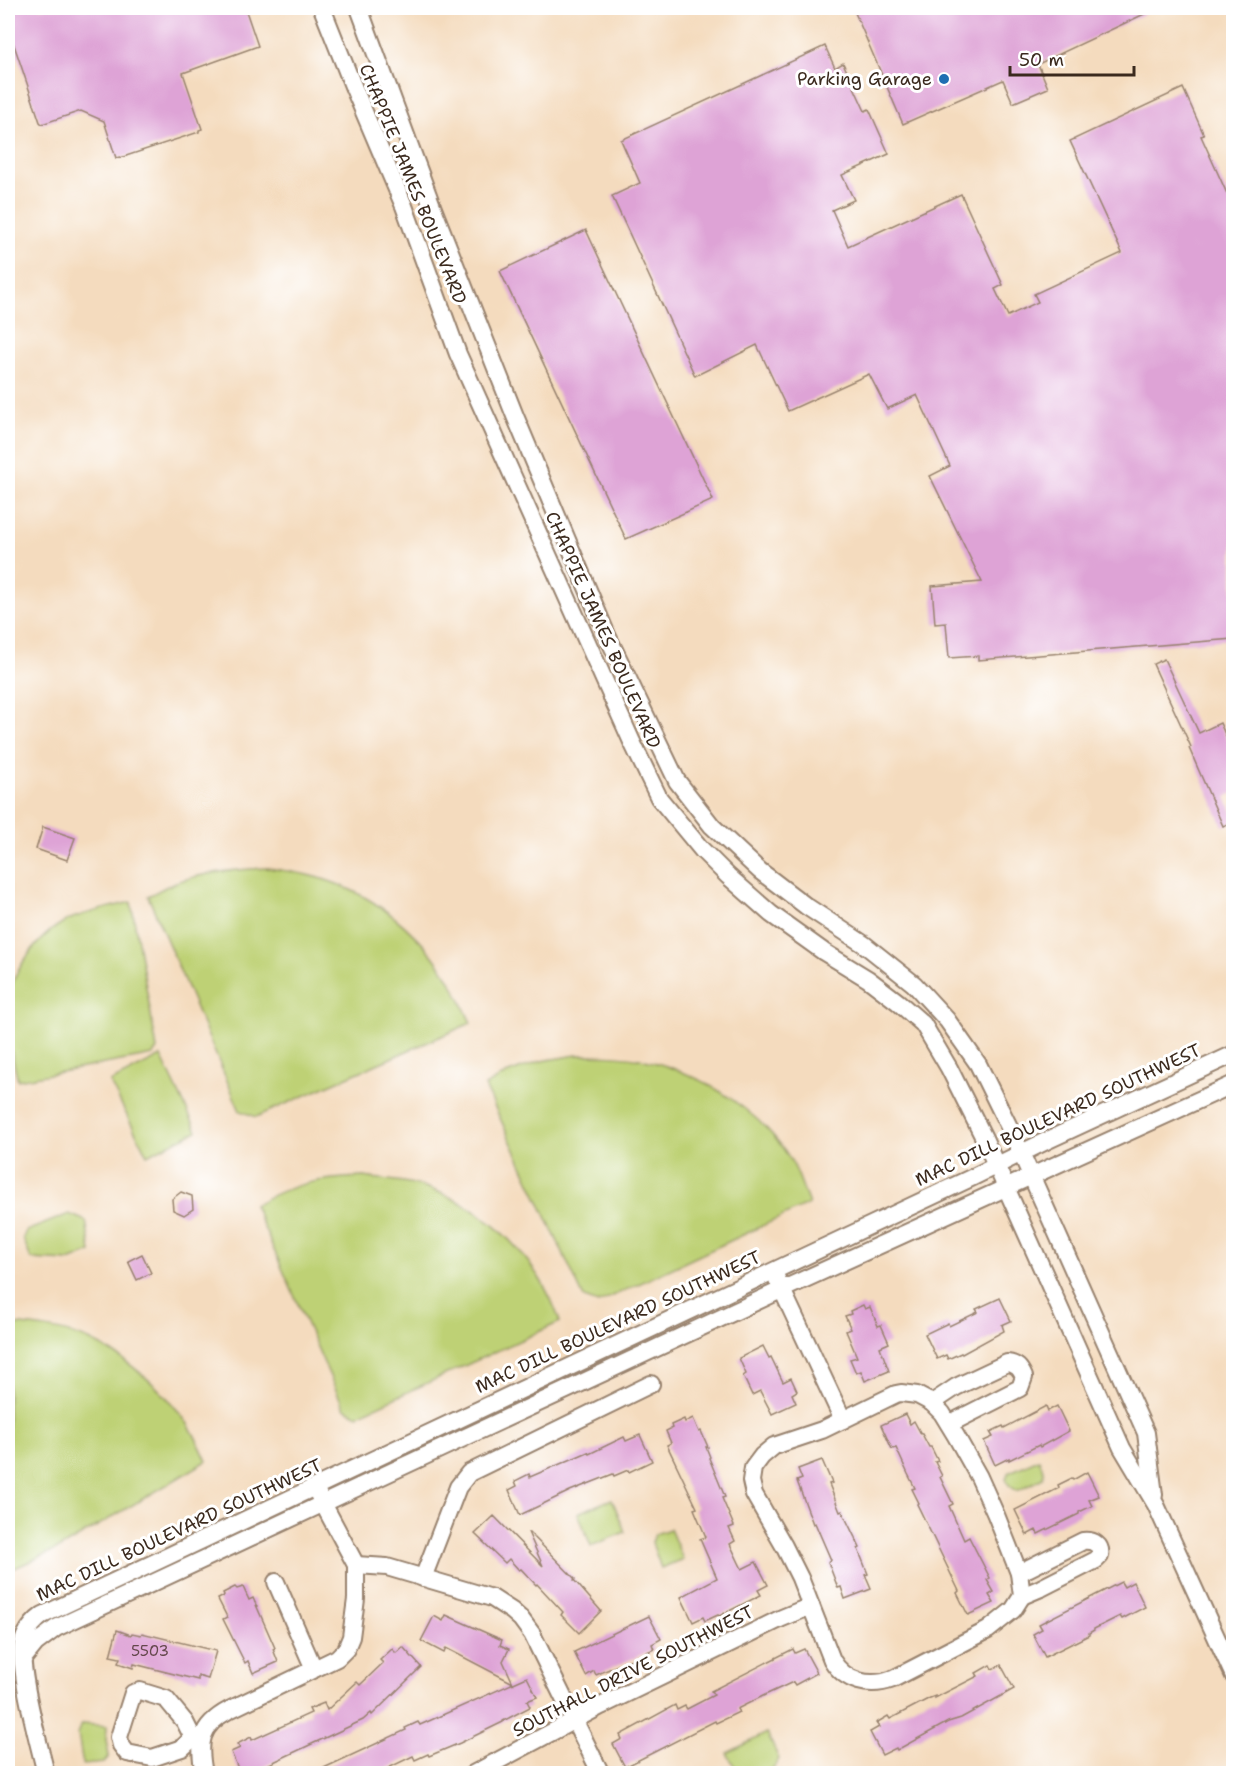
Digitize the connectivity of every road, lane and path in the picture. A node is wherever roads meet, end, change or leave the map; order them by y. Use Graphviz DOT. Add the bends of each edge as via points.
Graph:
graph roads {
  1 [pos="322,8"];
  2 [pos="359,8"];
  3 [pos="1233,1054"];
  4 [pos="1233,1084"];
  5 [pos="1020,1153"];
  6 [pos="995,1165"];
  7 [pos="1032,1176"];
  8 [pos="1006,1188"];
  9 [pos="774,1271"];
  10 [pos="781,1290"];
  11 [pos="651,1384"];
  12 [pos="932,1403"];
  13 [pos="843,1420"];
  14 [pos="949,1424"];
  15 [pos="315,1487"];
  16 [pos="323,1504"];
  17 [pos="1156,1505"];
  18 [pos="356,1565"];
  19 [pos="1019,1573"];
  20 [pos="423,1578"];
  21 [pos="276,1582"];
  22 [pos="1022,1596"];
  23 [pos="811,1606"];
  24 [pos="23,1659"];
  25 [pos="314,1669"];
  26 [pos="1233,1676"];
  27 [pos="574,1721"];
  28 [pos="197,1739"];
  29 [pos="46,1773"];
  30 [pos="204,1773"];
  31 [pos="473,1773"];
  32 [pos="601,1773"];
  1 -- 6 [label="street, CHAPPIE JAMES BOULEVARD" via="404,206 458,354 659,798 702,850 771,914 868,979 923,1024 954,1078"];
  2 -- 5 [label="street, CHAPPIE JAMES BOULEVARD" via="515,416 607,635 677,781 712,826 759,871 914,984 947,1020 978,1064"];
  3 -- 5 [label="street, MAC DILL BOULEVARD SOUTHWEST"];
  4 -- 7 [label="street, MAC DILL BOULEVARD SOUTHWEST"];
  5 -- 6 [label="street, MAC DILL BOULEVARD SOUTHWEST"];
  5 -- 7 [label="street, CHAPPIE JAMES BOULEVARD"];
  6 -- 8 [label="street, CHAPPIE JAMES BOULEVARD"];
  6 -- 9 [label="street, MAC DILL BOULEVARD SOUTHWEST"];
  7 -- 8 [label="street, MAC DILL BOULEVARD SOUTHWEST"];
  7 -- 17 [label="street, CHAPPIE JAMES BOULEVARD" via="1146,1433"];
  8 -- 10 [label="street, MAC DILL BOULEVARD SOUTHWEST"];
  8 -- 17 [label="street, CHAPPIE JAMES BOULEVARD" via="1122,1448"];
  9 -- 10 [label="street"];
  9 -- 15 [label="street, MAC DILL BOULEVARD SOUTHWEST"];
  10 -- 13 [label="street"];
  10 -- 16 [label="street, MAC DILL BOULEVARD SOUTHWEST"];
  11 -- 20 [label="street" via="469,1473 458,1487"];
  12 -- 13 [label="street" via="917,1395 896,1394"];
  12 -- 14 [label="street"];
  12 -- 14 [label="street" via="1007,1363 1019,1367 1024,1377 1020,1388"];
  13 -- 23 [label="street" via="774,1446 757,1462 751,1475 754,1494 789,1554"];
  14 -- 19 [label="street" via="979,1477"];
  15 -- 16 [label="street"];
  15 -- 24 [label="street, MAC DILL BOULEVARD SOUTHWEST" via="44,1615 25,1637"];
  16 -- 18 [label="street"];
  16 -- 24 [label="street, MAC DILL BOULEVARD SOUTHWEST" via="56,1628"];
  17 -- 26 [label="street"];
  18 -- 20 [label="street" via="380,1566"];
  18 -- 25 [label="street" via="356,1599 349,1643 337,1658"];
  19 -- 22 [label="street"];
  19 -- 22 [label="street" via="1083,1541 1094,1542 1101,1551 1096,1560"];
  20 -- 27 [label="street" via="492,1598 521,1619"];
  21 -- 25 [label="street"];
  22 -- 23 [label="street" via="1013,1610 988,1630 893,1679 875,1683 850,1678 835,1665"];
  23 -- 27 [label="street, SOUTHALL DRIVE SOUTHWEST"];
  24 -- 29 [label="street"];
  25 -- 28 [label="street" via="219,1715"];
  27 -- 31 [label="street, SOUTHALL DRIVE SOUTHWEST"];
  27 -- 32 [label="street"];
  28 -- 28 [label="street" via="165,1699 140,1691 133,1693 119,1737 127,1753 152,1758"];
  28 -- 30 [label="street"];
}
